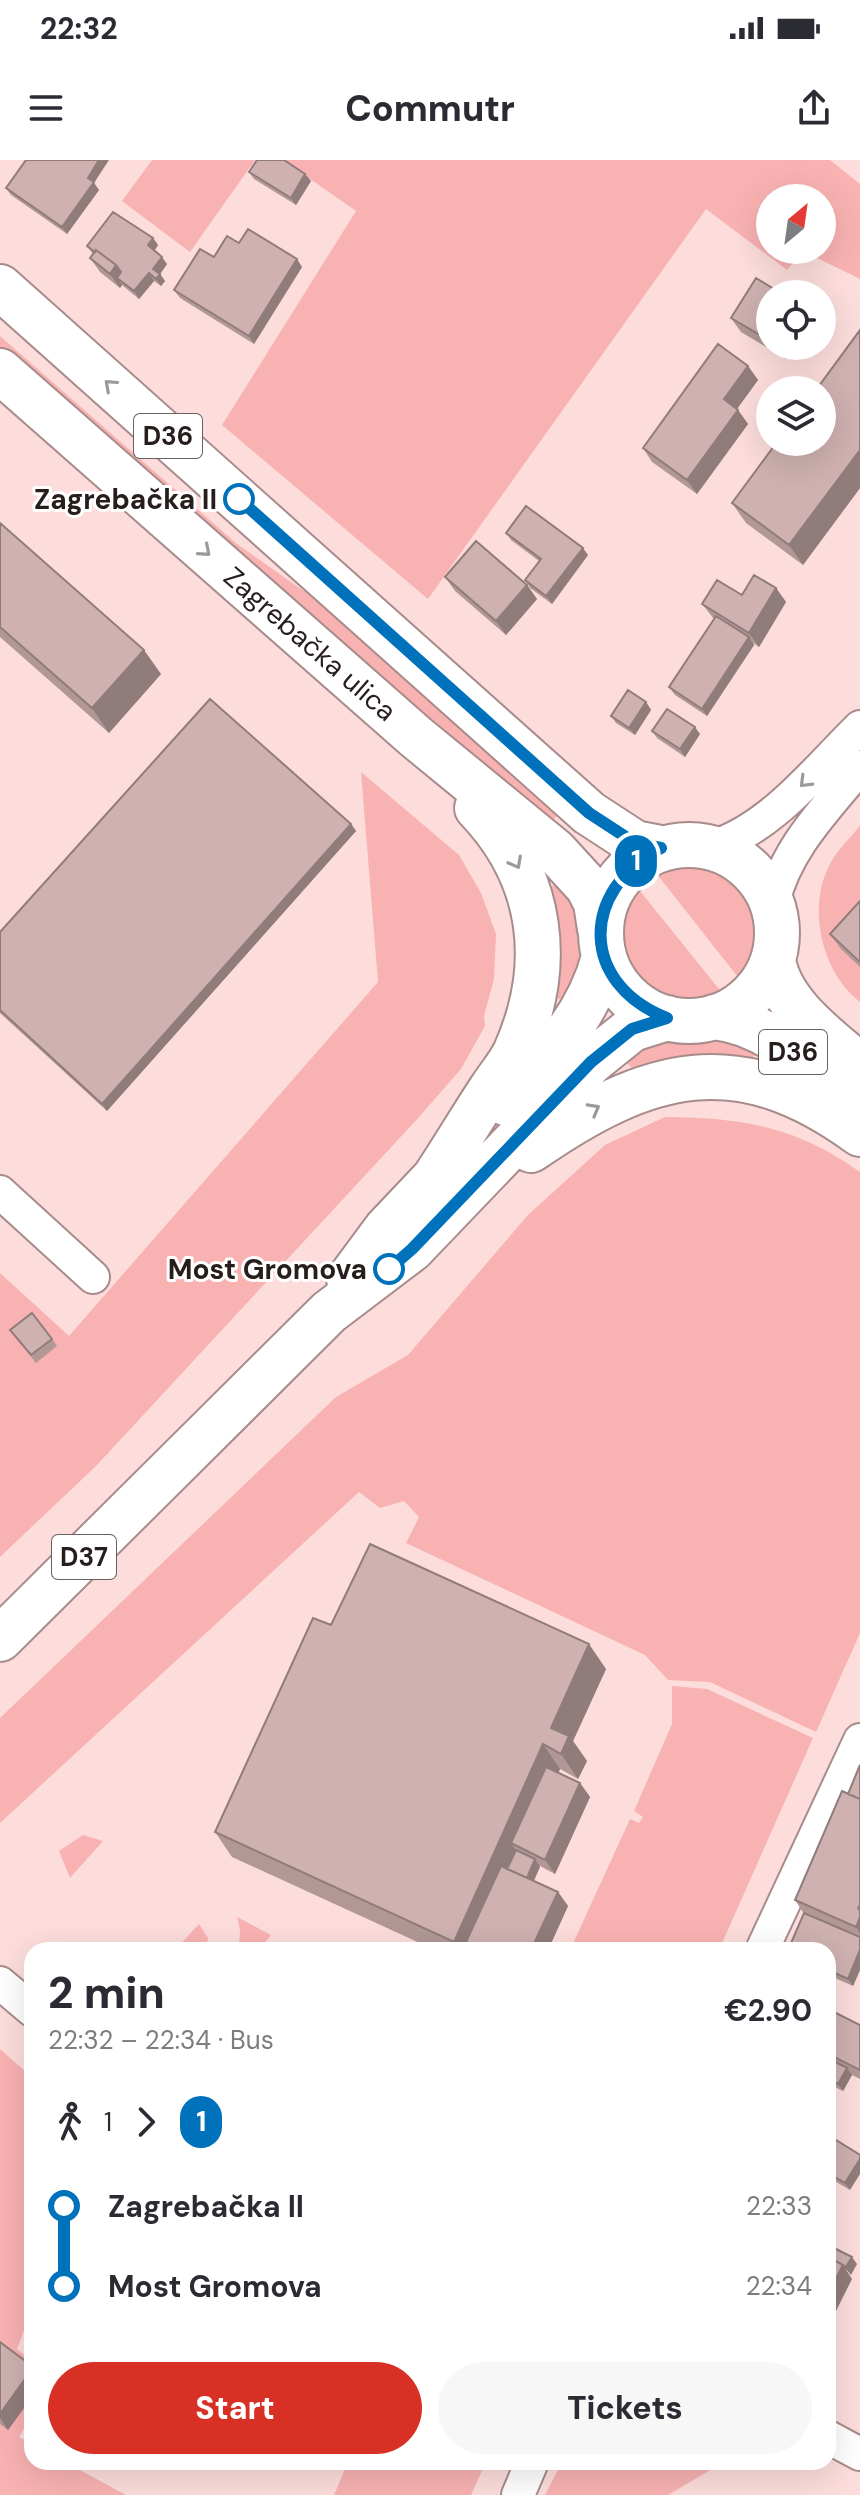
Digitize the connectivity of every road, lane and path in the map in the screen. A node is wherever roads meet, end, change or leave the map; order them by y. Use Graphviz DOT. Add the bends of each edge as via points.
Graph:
graph roads {
  1 [pos="0,287"];
  2 [pos="0,371"];
  3 [pos="860,727"];
  4 [pos="416,737"];
  5 [pos="860,767"];
  6 [pos="712,847"];
  7 [pos="661,848"];
  8 [pos="773,903"];
  9 [pos="602,943"];
  10 [pos="773,960"];
  11 [pos="714,1017"];
  12 [pos="667,1018"];
  13 [pos="860,1066"];
  14 [pos="860,1110"];
  15 [pos="860,1134"];
  16 [pos="435,1177"];
  17 [pos="480,1177"];
  18 [pos="0,1192"];
  19 [pos="93,1277"];
  20 [pos="329,1312"];
  21 [pos="0,1639"];
  22 [pos="860,1740"];
  23 [pos="766,1942"];
  24 [pos="0,1983"];
  25 [pos="24,2003"];
  26 [pos="836,2441"];
  27 [pos="860,2454"];
  28 [pos="529,2470"];
  29 [pos="518,2495"];
  7 -- 1 [label="main road, D36, one-way" via="635,843 589,813"];
  2 -- 4 [label="main road, Zagrebačka ulica / D36, one-way"];
  3 -- 6 [label="street, one-way" via="749,832"];
  4 -- 9 [label="main road, Zagrebačka ulica / D36" via="563,859 596,903"];
  4 -- 16 [label="main road, one-way" via="489,820 514,858 538,931 536,993 514,1055"];
  5 -- 8 [label="street" via="807,832 782,873"];
  6 -- 7 [label="main road, D36"];
  6 -- 8 [label="main road, D36" via="749,867"];
  7 -- 9 [label="main road, D36" via="618,879 605,902"];
  8 -- 10 [label="main road, D36" via="778,932"];
  9 -- 12 [label="main road, D36" via="613,978 627,996"];
  9 -- 16 [label="main road" via="596,986 566,1038"];
  10 -- 11 [label="main road, D36" via="760,986 740,1005"];
  10 -- 13 [label="main road, D36" via="785,991"];
  11 -- 12 [label="main road, D36"];
  11 -- 14 [label="main road, D36" via="740,1020 777,1039"];
  12 -- 17 [label="main road" via="632,1029 615,1041"];
  17 -- 15 [label="main road, one-way" via="525,1155 596,1107 675,1079 738,1078 767,1085 808,1101"];
  16 -- 20 [label="main road, D37" via="366,1254"];
  17 -- 20 [label="main road" via="412,1249"];
  18 -- 19 [label="street"];
  20 -- 21 [label="main road, D37"];
  22 -- 23 [label="street"];
  24 -- 25 [label="street"];
  26 -- 27 [label="street"];
  28 -- 29 [label="street"];
}
